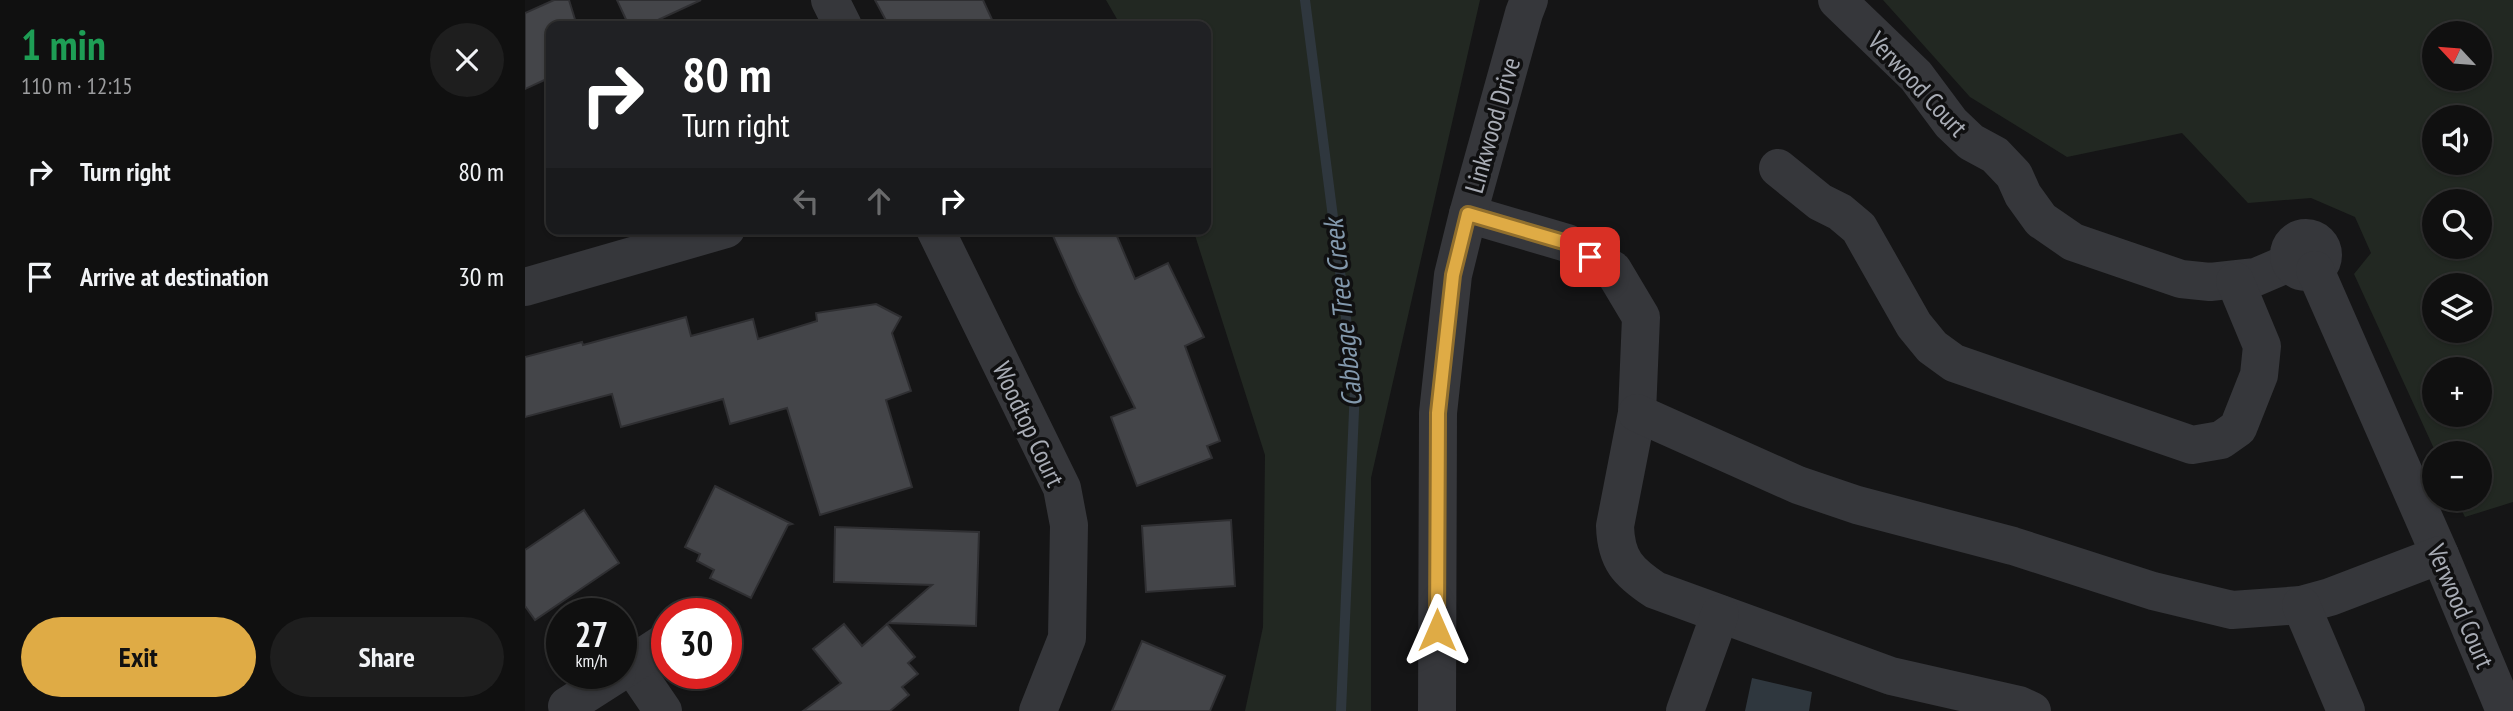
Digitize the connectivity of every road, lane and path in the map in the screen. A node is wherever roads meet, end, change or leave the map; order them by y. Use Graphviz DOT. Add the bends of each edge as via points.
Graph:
graph roads {
  1 [pos="830,0"];
  2 [pos="1529,0"];
  3 [pos="1837,0"];
  4 [pos="840,21"];
  5 [pos="1779,168"];
  6 [pos="1468,214"];
  7 [pos="705,235"];
  8 [pos="938,235"];
  9 [pos="2235,281"];
  10 [pos="525,287"];
  11 [pos="1637,413"];
  12 [pos="2440,555"];
  13 [pos="2301,605"];
  14 [pos="1720,614"];
  15 [pos="637,684"];
  16 [pos="593,689"];
  17 [pos="1931,698"];
  18 [pos="567,706"];
  19 [pos="2023,709"];
  20 [pos="663,711"];
  21 [pos="1038,711"];
  22 [pos="1437,711"];
  23 [pos="1685,711"];
  24 [pos="2346,711"];
  25 [pos="2505,711"];
  1 -- 4 [label="street"];
  2 -- 6 [label="street, Linkwood Drive"];
  3 -- 9 [label="street, Verwood Court" via="1916,76 1951,123 2014,175 2041,220 2073,242 2181,279"];
  5 -- 9 [label="street" via="1859,228 1914,324 1932,347 1954,363 2192,445 2221,440 2238,428 2259,375 2262,346"];
  6 -- 11 [label="street" via="1567,243 1613,270 1641,317"];
  6 -- 22 [label="street, Linkwood Drive" via="1453,275 1438,413"];
  7 -- 10 [label="street"];
  8 -- 21 [label="street, Woodtop Court" via="1062,488 1069,525 1067,638"];
  9 -- 12 [label="street, Verwood Court" via="2256,276 2312,245"];
  11 -- 13 [label="street" via="1798,485 1857,505 2232,610"];
  11 -- 14 [label="street" via="1615,526 1622,561 1655,590"];
  12 -- 13 [label="street"];
  12 -- 25 [label="street, Verwood Court"];
  13 -- 24 [label="street"];
  14 -- 17 [label="street" via="1891,676"];
  14 -- 23 [label="street"];
  15 -- 20 [label="street"];
  16 -- 18 [label="street"];
  17 -- 19 [label="street"];
}
